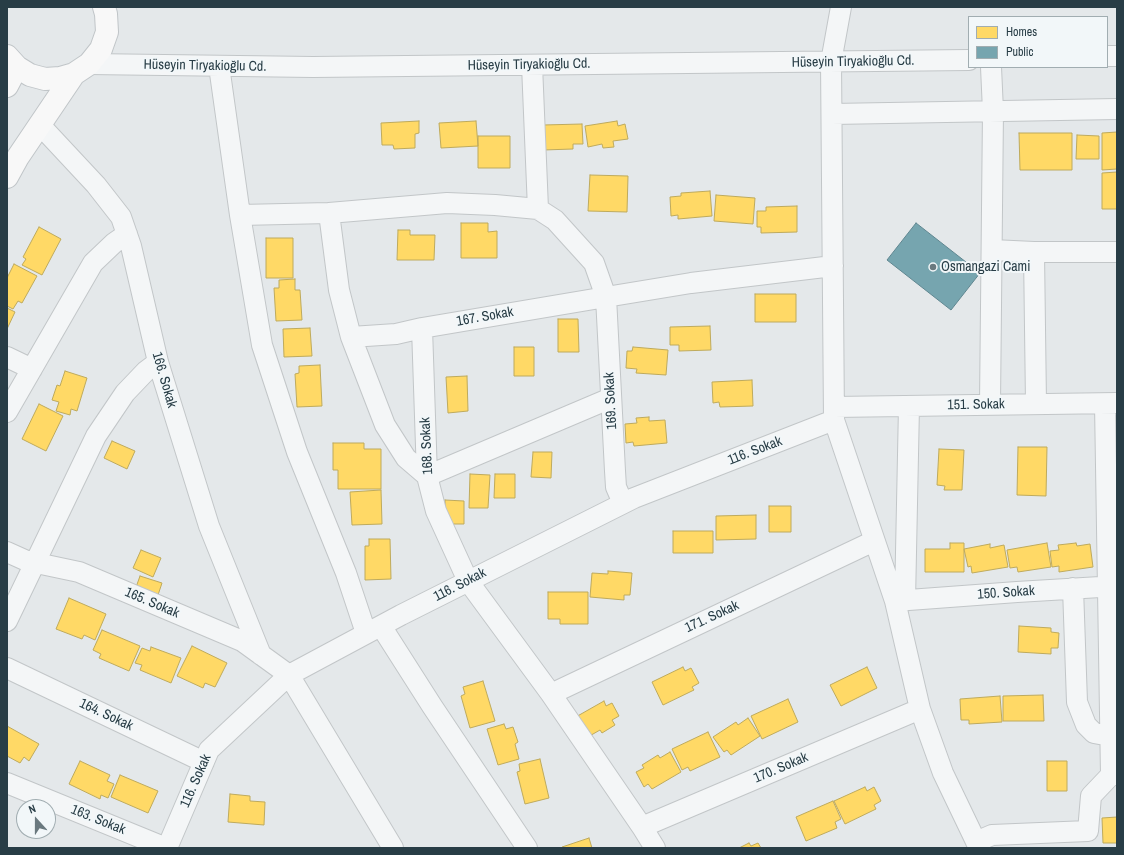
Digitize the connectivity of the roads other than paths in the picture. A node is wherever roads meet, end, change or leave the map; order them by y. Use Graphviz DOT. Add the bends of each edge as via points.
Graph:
graph roads {
  1 [pos="104,7"];
  2 [pos="841,7"];
  3 [pos="10,60"];
  4 [pos="968,60"];
  5 [pos="831,62"];
  6 [pos="532,65"];
  7 [pos="219,66"];
  8 [pos="991,68"];
  9 [pos="82,69"];
  10 [pos="7,86"];
  11 [pos="1117,109"];
  12 [pos="993,111"];
  13 [pos="832,114"];
  14 [pos="40,125"];
  15 [pos="7,178"];
  16 [pos="538,209"];
  17 [pos="329,213"];
  18 [pos="240,215"];
  19 [pos="127,234"];
  20 [pos="992,250"];
  21 [pos="1034,252"];
  22 [pos="1117,252"];
  23 [pos="833,266"];
  24 [pos="606,297"];
  25 [pos="422,328"];
  26 [pos="351,337"];
  27 [pos="7,357"];
  28 [pos="158,362"];
  29 [pos="32,369"];
  30 [pos="611,398"];
  31 [pos="1111,403"];
  32 [pos="990,404"];
  33 [pos="1036,404"];
  34 [pos="909,406"];
  35 [pos="7,412"];
  36 [pos="834,413"];
  37 [pos="427,476"];
  38 [pos="624,503"];
  39 [pos="874,541"];
  40 [pos="7,552"];
  41 [pos="36,562"];
  42 [pos="468,581"];
  43 [pos="1112,586"];
  44 [pos="1073,588"];
  45 [pos="900,601"];
  46 [pos="7,621"];
  47 [pos="374,630"];
  48 [pos="261,655"];
  49 [pos="7,668"];
  50 [pos="289,675"];
  51 [pos="550,694"];
  52 [pos="920,709"];
  53 [pos="1110,736"];
  54 [pos="204,762"];
  55 [pos="1114,775"];
  56 [pos="7,783"];
  57 [pos="642,827"];
  58 [pos="978,845"];
  59 [pos="167,848"];
  60 [pos="393,848"];
  61 [pos="527,848"];
  62 [pos="655,848"];
  1 -- 9 [label="main road" via="107,32 100,49"];
  2 -- 5 [label="street"];
  3 -- 9 [label="main road, Hüseyin Tiryakioğlu Cd." via="30,75 45,78 60,78"];
  3 -- 10 [label="main road"];
  4 -- 5 [label="street, Hüseyin Tiryakioğlu Cd."];
  5 -- 6 [label="street, Hüseyin Tiryakioğlu Cd."];
  5 -- 13 [label="street"];
  6 -- 7 [label="street, Hüseyin Tiryakioğlu Cd."];
  6 -- 16 [label="street"];
  7 -- 9 [label="street, Hüseyin Tiryakioğlu Cd."];
  7 -- 18 [label="street"];
  8 -- 12 [label="street"];
  9 -- 14 [label="main road"];
  11 -- 12 [label="street"];
  12 -- 13 [label="street"];
  12 -- 20 [label="street"];
  13 -- 23 [label="street"];
  14 -- 15 [label="main road"];
  14 -- 19 [label="street, 166. Sokak" via="96,185 121,217"];
  16 -- 17 [label="street" via="447,203"];
  16 -- 24 [label="street, 169. Sokak" via="555,220 594,263"];
  17 -- 18 [label="street"];
  17 -- 26 [label="street" via="339,290"];
  18 -- 47 [label="street" via="262,345 297,452 346,573"];
  19 -- 28 [label="street, 166. Sokak"];
  19 -- 29 [label="street" via="94,263"];
  20 -- 21 [label="street"];
  20 -- 32 [label="street"];
  21 -- 22 [label="street"];
  21 -- 33 [label="street"];
  23 -- 24 [label="street, 167. Sokak" via="691,283"];
  23 -- 36 [label="street"];
  24 -- 25 [label="street, 167. Sokak"];
  24 -- 30 [label="street, 169. Sokak"];
  25 -- 26 [label="street, 167. Sokak" via="396,334"];
  25 -- 37 [label="street, 168. Sokak"];
  26 -- 37 [label="street" via="385,425 406,458"];
  27 -- 29 [label="street"];
  28 -- 41 [label="street" via="125,393 96,436"];
  28 -- 48 [label="street, 166. Sokak" via="209,526"];
  29 -- 35 [label="street"];
  30 -- 37 [label="street"];
  30 -- 38 [label="street, 169. Sokak" via="616,487"];
  31 -- 33 [label="street, 151. Sokak"];
  31 -- 43 [label="street"];
  32 -- 33 [label="street, 151. Sokak"];
  32 -- 34 [label="street, 151. Sokak"];
  34 -- 36 [label="street, 151. Sokak"];
  34 -- 45 [label="street"];
  36 -- 38 [label="street, 116. Sokak"];
  36 -- 39 [label="street"];
  37 -- 42 [label="street, 168. Sokak" via="436,511"];
  38 -- 42 [label="street, 116. Sokak"];
  39 -- 45 [label="street"];
  39 -- 51 [label="street, 171. Sokak"];
  40 -- 41 [label="street, 165. Sokak"];
  41 -- 46 [label="street"];
  41 -- 48 [label="street, 165. Sokak" via="79,572 242,642"];
  42 -- 47 [label="street, 116. Sokak"];
  42 -- 51 [label="street, 168. Sokak"];
  43 -- 44 [label="street, 150. Sokak"];
  43 -- 53 [label="street"];
  44 -- 45 [label="street, 150. Sokak"];
  44 -- 53 [label="street" via="1077,702 1086,725 1094,733"];
  45 -- 52 [label="street"];
  47 -- 50 [label="street, 116. Sokak"];
  47 -- 61 [label="street" via="432,706"];
  48 -- 50 [label="street, 165. Sokak"];
  49 -- 54 [label="street, 164. Sokak"];
  50 -- 54 [label="street, 116. Sokak" via="209,750"];
  50 -- 60 [label="street"];
  51 -- 57 [label="street, 168. Sokak"];
  52 -- 57 [label="street, 170. Sokak"];
  52 -- 58 [label="street" via="943,773"];
  53 -- 55 [label="street"];
  54 -- 59 [label="street, 116. Sokak"];
  55 -- 58 [label="street" via="1091,796 1088,831 992,835"];
  56 -- 59 [label="street, 163. Sokak"];
  57 -- 62 [label="street, 168. Sokak"];
}
